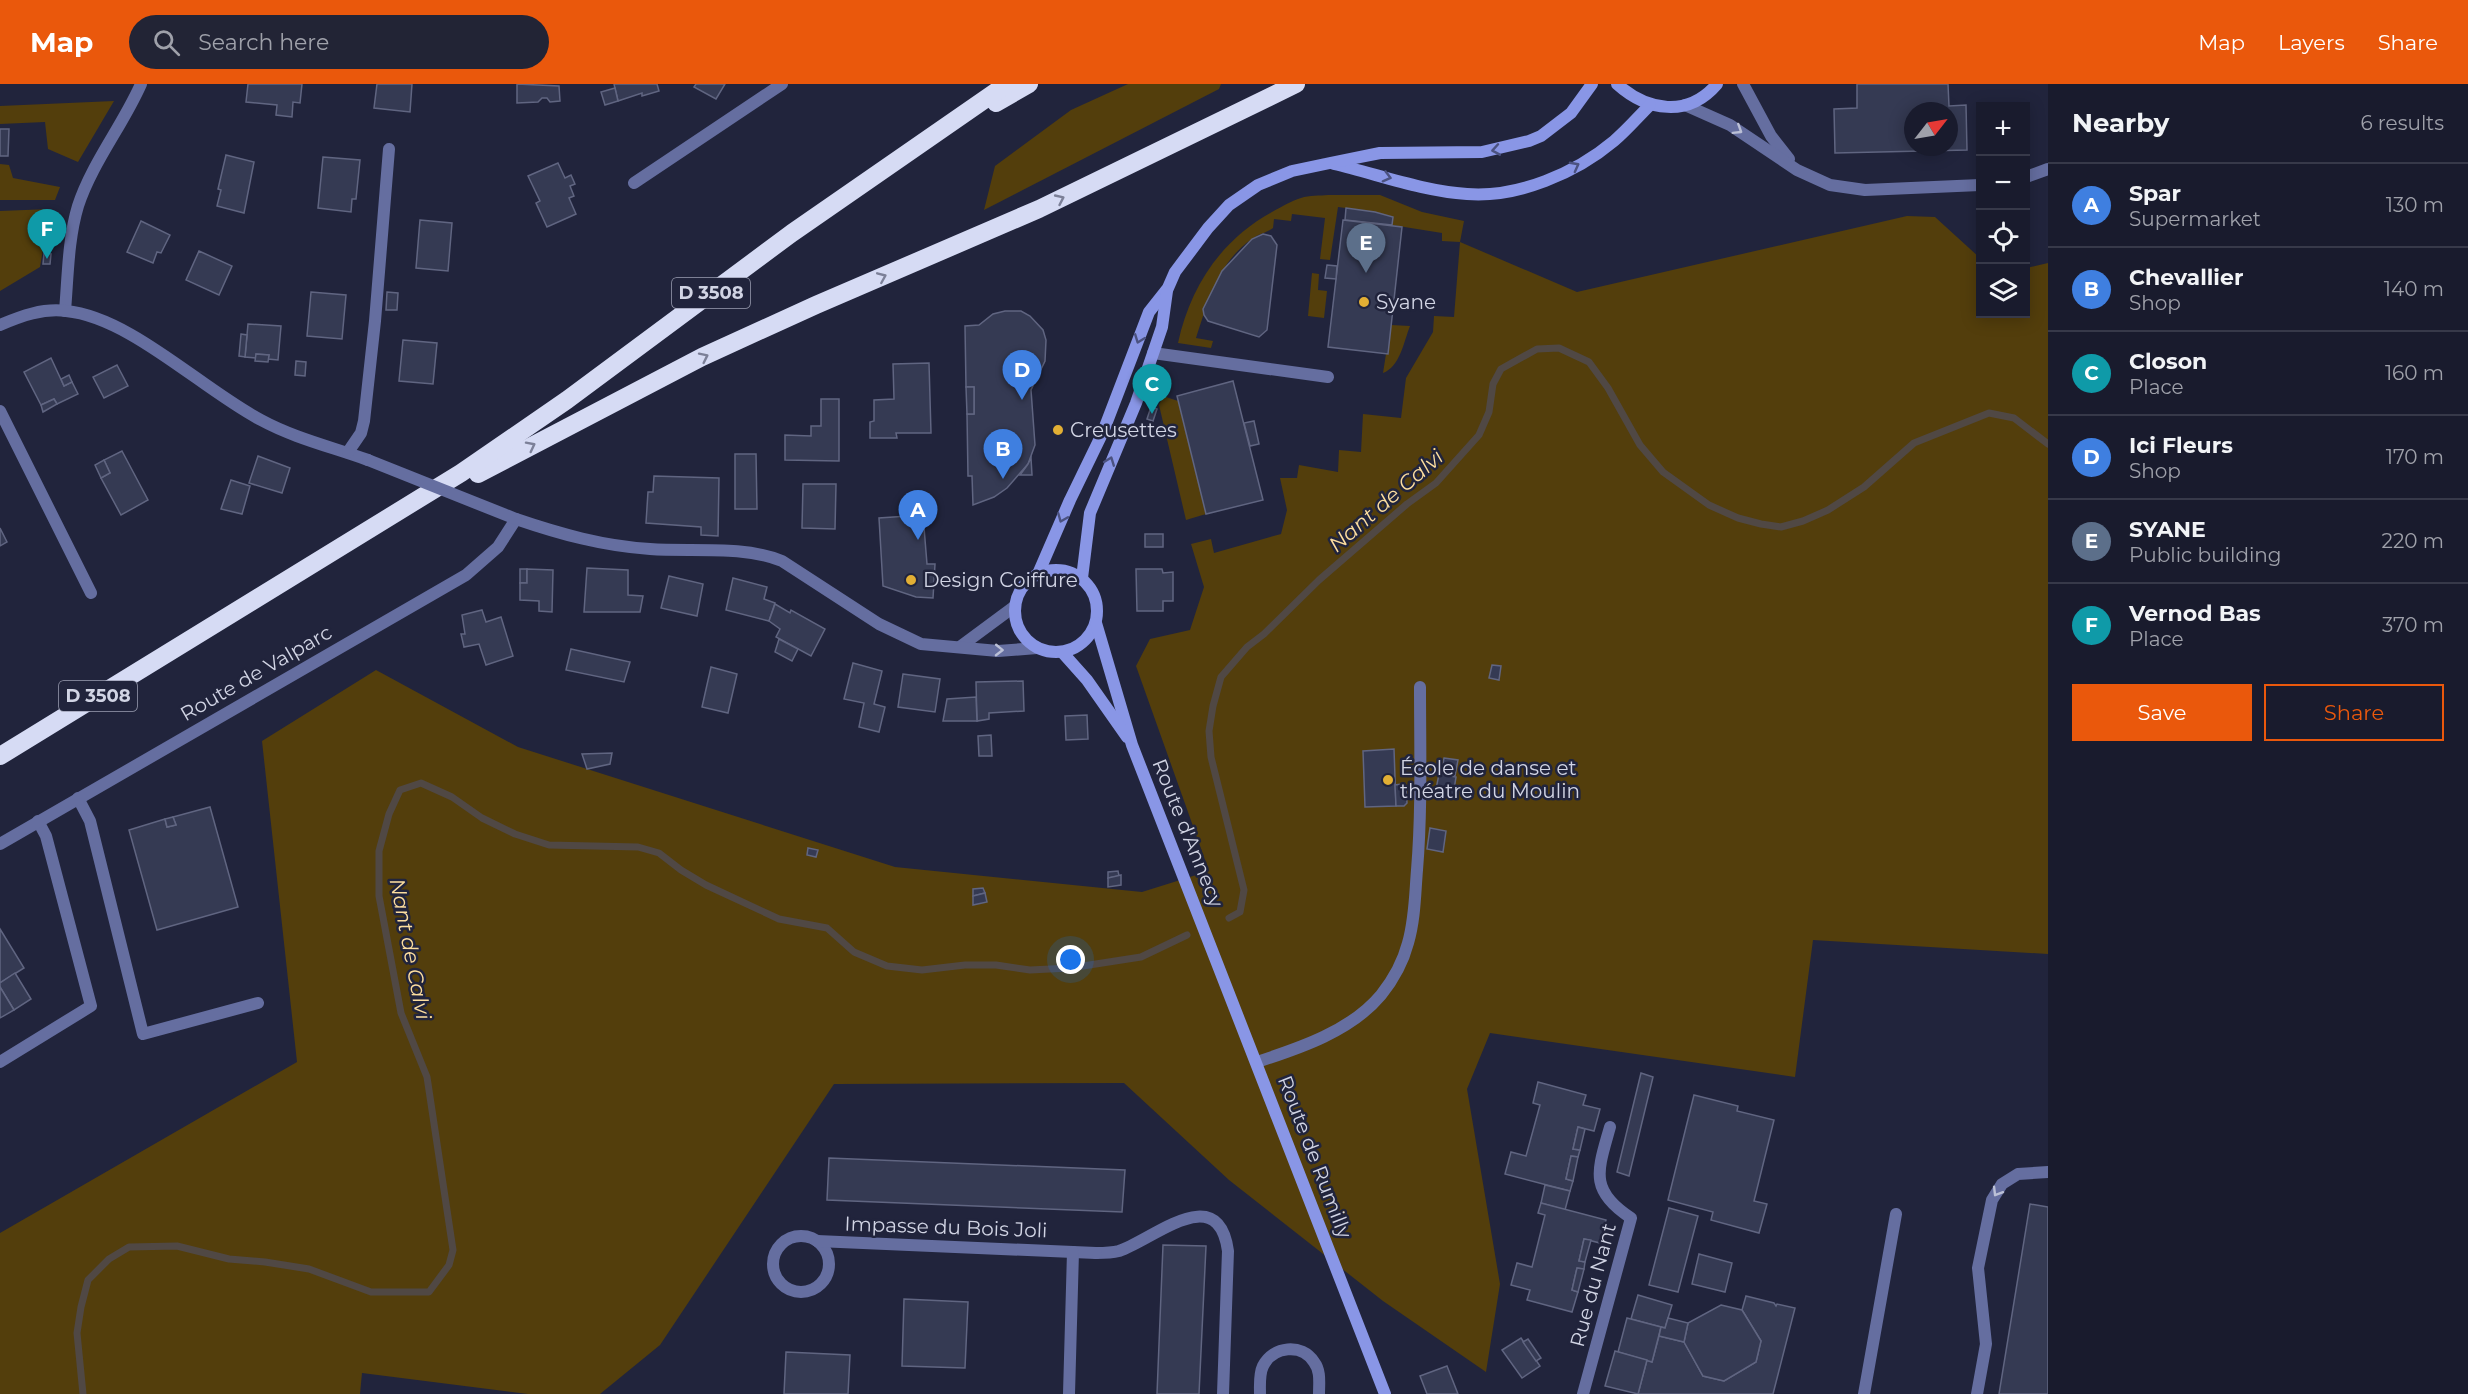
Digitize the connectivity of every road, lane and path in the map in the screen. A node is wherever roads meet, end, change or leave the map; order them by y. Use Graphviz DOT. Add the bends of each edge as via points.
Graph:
graph roads {
  1 [pos="141,84"];
  2 [pos="782,84"];
  3 [pos="1006,84"];
  4 [pos="1029,84"];
  5 [pos="1296,84"];
  6 [pos="1592,84"];
  7 [pos="1617,84"];
  8 [pos="1717,84"];
  9 [pos="1743,84"];
  10 [pos="1650,105"];
  11 [pos="1685,105"];
  12 [pos="389,149"];
  13 [pos="1330,163"];
  14 [pos="2048,168"];
  15 [pos="1797,170"];
  16 [pos="2030,175"];
  17 [pos="634,183"];
  18 [pos="1976,185"];
  19 [pos="857,189"];
  20 [pos="1168,288"];
  21 [pos="65,311"];
  22 [pos="0,325"];
  23 [pos="1153,353"];
  24 [pos="1328,377"];
  25 [pos="0,411"];
  26 [pos="348,452"];
  27 [pos="516,519"];
  28 [pos="385,521"];
  29 [pos="1038,574"];
  30 [pos="1082,578"];
  31 [pos="92,593"];
  32 [pos="1015,606"];
  33 [pos="1096,623"];
  34 [pos="961,646"];
  35 [pos="1037,648"];
  36 [pos="1062,652"];
  37 [pos="1420,687"];
  38 [pos="1132,746"];
  39 [pos="0,756"];
  40 [pos="78,798"];
  41 [pos="38,821"];
  42 [pos="0,844"];
  43 [pos="1207,935"];
  44 [pos="258,1003"];
  45 [pos="0,1062"];
  46 [pos="1257,1062"];
  47 [pos="1610,1127"];
  48 [pos="2048,1172"];
  49 [pos="1896,1214"];
  50 [pos="817,1241"];
  51 [pos="1073,1252"];
  52 [pos="1068,1394"];
  53 [pos="1223,1394"];
  54 [pos="1260,1394"];
  55 [pos="1319,1394"];
  56 [pos="1385,1394"];
  57 [pos="1583,1394"];
  58 [pos="1864,1394"];
  59 [pos="1977,1394"];
  1 -- 21 [label="street" via="78,207"];
  2 -- 17 [label="street"];
  3 -- 19 [label="highway"];
  4 -- 19 [label="highway, D 3508"];
  28 -- 5 [label="highway, one-way" via="702,357 1039,209"];
  6 -- 13 [label="main road, one-way" via="1557,125 1514,146 1482,152 1380,153"];
  7 -- 10 [label="main road"];
  8 -- 11 [label="main road"];
  9 -- 15 [label="street" via="1771,136"];
  10 -- 11 [label="main road"];
  13 -- 10 [label="main road, one-way" via="1468,194 1516,189 1555,176 1590,158 1615,140"];
  11 -- 15 [label="street, one-way" via="1730,125"];
  12 -- 26 [label="street" via="364,421"];
  13 -- 20 [label="main road" via="1292,171 1229,205 1175,272"];
  14 -- 16 [label="street"];
  15 -- 18 [label="street" via="1830,185 1865,190"];
  19 -- 28 [label="highway, D 3508" via="783,239 567,400"];
  20 -- 23 [label="main road"];
  20 -- 29 [label="main road, one-way" via="1149,312 1103,432"];
  21 -- 22 [label="street" via="35,312"];
  21 -- 26 [label="street" via="96,317 115,326 261,420"];
  23 -- 24 [label="street"];
  30 -- 23 [label="main road, one-way" via="1090,513"];
  25 -- 31 [label="street"];
  26 -- 27 [label="street, bridge"];
  27 -- 34 [label="street" via="603,544 771,557 903,637 932,646"];
  27 -- 40 [label="street, Route de Valparc" via="498,547 466,575"];
  28 -- 39 [label="highway, D 3508"];
  29 -- 30 [label="main road" via="1060,570"];
  29 -- 32 [label="main road" via="1022,587"];
  30 -- 33 [label="main road" via="1093,591"];
  32 -- 34 [label="street"];
  32 -- 35 [label="main road" via="1016,623"];
  33 -- 36 [label="main road" via="1089,637"];
  33 -- 38 [label="main road, Route d'Annecy"];
  34 -- 35 [label="street, one-way" via="998,651"];
  35 -- 36 [label="main road"];
  36 -- 38 [label="main road, Route d'Annecy" via="1087,680"];
  37 -- 46 [label="street" via="1418,859 1412,923 1400,964 1380,996 1364,1011 1321,1037"];
  38 -- 43 [label="main road, Route d'Annecy"];
  40 -- 41 [label="street, Route de Valparc"];
  40 -- 44 [label="street" via="90,821 143,1034"];
  41 -- 42 [label="street, Route de Valparc"];
  41 -- 45 [label="street" via="46,836 91,1006"];
  43 -- 46 [label="main road, Route de Rumilly"];
  46 -- 56 [label="main road, Route de Rumilly"];
  47 -- 57 [label="street, Rue du Nant" via="1598,1176 1607,1196 1631,1218"];
  48 -- 59 [label="street, one-way" via="2018,1174 2002,1184 1992,1200 1978,1268 1986,1344"];
  49 -- 58 [label="street"];
  50 -- 50 [label="street, Impasse du Bois Joli" via="795,1236 776,1249 773,1271 785,1288 806,1293 824,1281 829,1260"];
  50 -- 51 [label="street, Impasse du Bois Joli"];
  51 -- 52 [label="street, Impasse du Bois Joli"];
  51 -- 53 [label="street, Impasse du Bois Joli" via="1120,1250 1194,1216 1219,1225 1228,1251"];
  54 -- 55 [label="street" via="1262,1368 1267,1360 1291,1349 1315,1362"];
}
